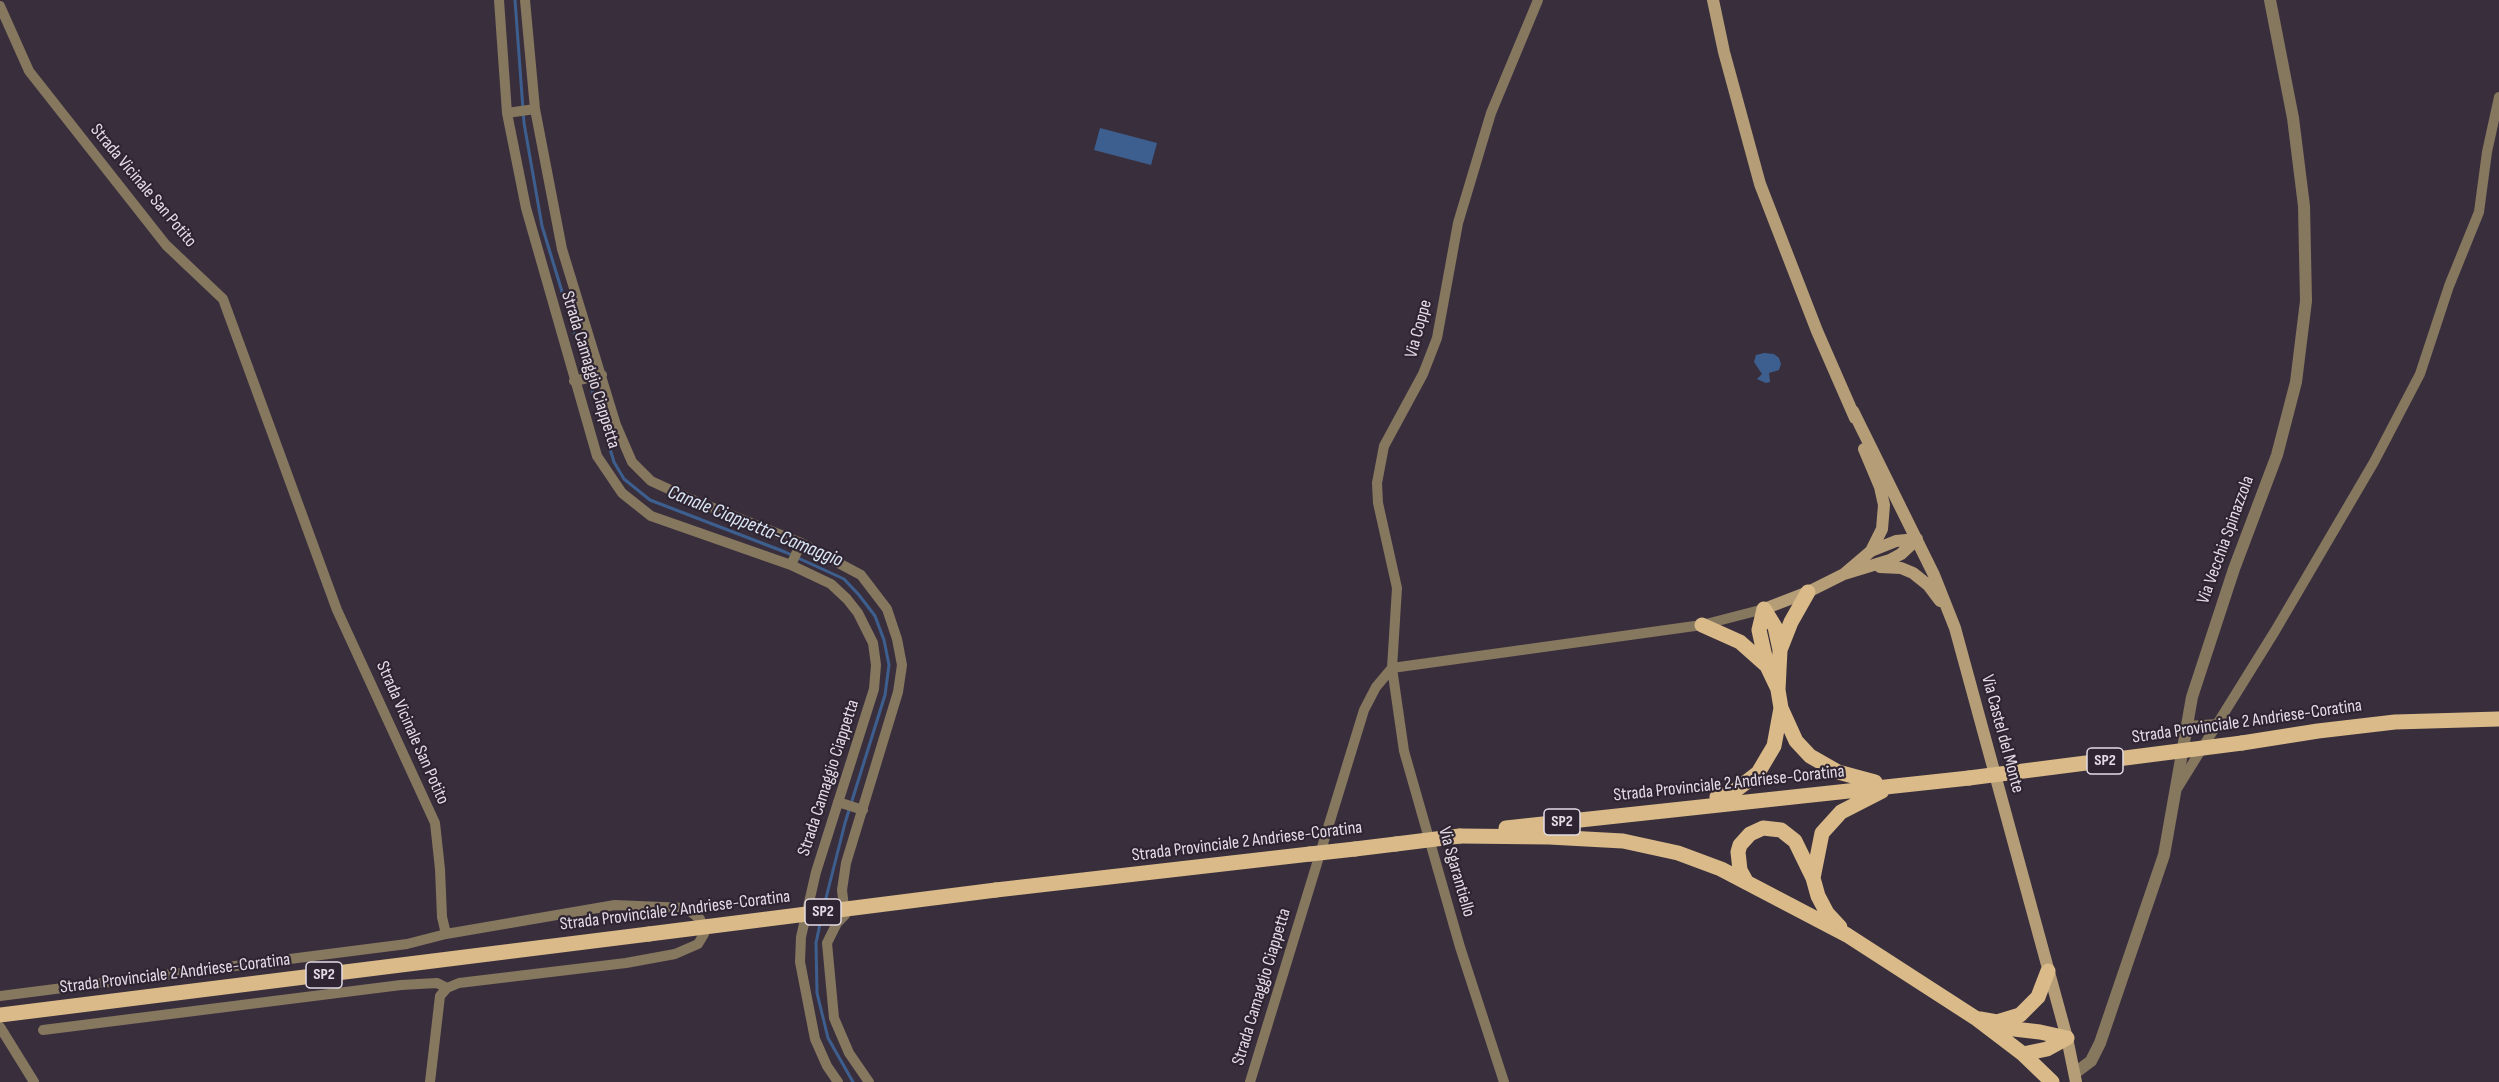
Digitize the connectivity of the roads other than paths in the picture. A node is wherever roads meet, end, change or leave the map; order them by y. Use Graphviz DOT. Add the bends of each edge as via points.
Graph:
graph roads {
  1 [pos="499,0"];
  2 [pos="525,0"];
  3 [pos="1538,0"];
  4 [pos="1713,0"];
  5 [pos="2270,0"];
  6 [pos="0,6"];
  7 [pos="2499,97"];
  8 [pos="535,108"];
  9 [pos="507,113"];
  10 [pos="602,375"];
  11 [pos="574,381"];
  12 [pos="1853,411"];
  13 [pos="1917,539"];
  14 [pos="801,543"];
  15 [pos="1871,551"];
  16 [pos="791,565"];
  17 [pos="1867,568"];
  18 [pos="1844,574"];
  19 [pos="1808,592"];
  20 [pos="1764,609"];
  21 [pos="1948,610"];
  22 [pos="1702,626"];
  23 [pos="1780,650"];
  24 [pos="1767,666"];
  25 [pos="1392,668"];
  26 [pos="1778,690"];
  27 [pos="1781,708"];
  28 [pos="2499,719"];
  29 [pos="2218,724"];
  30 [pos="2187,726"];
  31 [pos="1896,786"];
  32 [pos="2178,787"];
  33 [pos="838,802"];
  34 [pos="863,810"];
  35 [pos="1664,811"];
  36 [pos="1460,836"];
  37 [pos="1813,878"];
  38 [pos="1746,880"];
  39 [pos="446,934"];
  40 [pos="1847,935"];
  41 [pos="2048,971"];
  42 [pos="447,988"];
  43 [pos="0,996"];
  44 [pos="0,1015"];
  45 [pos="1977,1019"];
  46 [pos="1997,1022"];
  47 [pos="0,1027"];
  48 [pos="43,1030"];
  49 [pos="2067,1038"];
  50 [pos="2023,1053"];
  51 [pos="2075,1078"];
  52 [pos="34,1082"];
  53 [pos="430,1082"];
  54 [pos="838,1082"];
  55 [pos="869,1082"];
  56 [pos="1250,1082"];
  57 [pos="1504,1082"];
  58 [pos="2052,1082"];
  1 -- 9 [label="street, Strada Camaggio Ciappetta"];
  2 -- 8 [label="street"];
  3 -- 25 [label="street, Via Coppe" via="1491,113 1458,223 1437,338 1423,374 1394,424 1379,464 1378,503 1397,588"];
  4 -- 12 [label="main road" via="1760,184"];
  5 -- 30 [label="street, Via Vecchia Spinazzola" via="2293,118 2304,206 2306,301 2296,382 2277,455 2202,664"];
  6 -- 39 [label="street, Strada Vicinale San Potito" via="29,71 166,245 223,299 337,610 435,823"];
  7 -- 29 [label="street" via="2480,212 2449,286 2420,374 2374,462"];
  8 -- 9 [label="street"];
  8 -- 10 [label="street" via="562,249"];
  9 -- 11 [label="street, Strada Camaggio Ciappetta" via="530,226"];
  10 -- 11 [label="street"];
  10 -- 14 [label="street" via="632,462 651,481"];
  11 -- 16 [label="street, Strada Camaggio Ciappetta" via="597,456 622,493 651,516"];
  12 -- 13 [label="main road, Via Castel del Monte"];
  12 -- 15 [label="main road" via="1884,505 1882,529"];
  13 -- 15 [label="main road" via="1896,541"];
  13 -- 17 [label="main road" via="1901,554"];
  13 -- 21 [label="main road, Via Castel del Monte"];
  14 -- 16 [label="street"];
  14 -- 34 [label="street" via="861,575 887,609 897,639 902,665 898,692"];
  15 -- 18 [label="main road"];
  16 -- 33 [label="street, Strada Camaggio Ciappetta" via="831,584 847,599 873,643 874,689"];
  17 -- 18 [label="main road"];
  17 -- 21 [label="main road" via="1901,568 1913,573"];
  18 -- 19 [label="main road"];
  19 -- 20 [label="main road"];
  19 -- 23 [label="main road"];
  20 -- 22 [label="street"];
  20 -- 23 [label="main road" via="1775,627"];
  20 -- 24 [label="main road" via="1759,630"];
  21 -- 41 [label="main road, Via Castel del Monte"];
  22 -- 24 [label="main road" via="1740,642"];
  22 -- 25 [label="street"];
  23 -- 26 [label="main road"];
  24 -- 26 [label="main road"];
  25 -- 56 [label="street, Strada Camaggio Ciappetta" via="1364,710"];
  25 -- 57 [label="street, Via Sgarantiello" via="1404,751 1460,947"];
  26 -- 27 [label="main road"];
  27 -- 31 [label="main road" via="1796,741 1810,756 1838,772"];
  27 -- 35 [label="main road" via="1774,746 1758,773 1732,793"];
  28 -- 31 [label="main road, Strada Provinciale 2 Andriese-Coratina / SP2, bridge" via="2395,722"];
  29 -- 30 [label="street"];
  29 -- 32 [label="street"];
  30 -- 32 [label="street, Via Vecchia Spinazzola"];
  31 -- 35 [label="main road, Strada Provinciale 2 Andriese-Coratina / SP2"];
  31 -- 37 [label="main road" via="1841,812 1822,833"];
  32 -- 51 [label="street, Via Vecchia Spinazzola" via="2164,855 2100,1043 2091,1061"];
  33 -- 34 [label="street"];
  33 -- 54 [label="street, Strada Camaggio Ciappetta" via="816,872 801,937 800,962 815,1039"];
  34 -- 55 [label="street" via="846,863 842,890 845,915 827,943 834,1018 849,1053"];
  35 -- 36 [label="main road, Strada Provinciale 2 Andriese-Coratina / SP2"];
  36 -- 38 [label="main road" via="1623,841 1678,853"];
  36 -- 44 [label="main road, Strada Provinciale 2 Andriese-Coratina / SP2, bridge"];
  37 -- 38 [label="main road" via="1795,841 1781,830 1763,828 1740,845 1740,870"];
  37 -- 40 [label="main road" via="1827,913"];
  38 -- 40 [label="main road"];
  39 -- 42 [label="street" via="615,905 686,908 700,919 704,934 689,949 654,959 459,983"];
  39 -- 43 [label="street" via="407,944"];
  40 -- 45 [label="main road"];
  41 -- 46 [label="main road" via="2030,1007 2020,1015"];
  41 -- 49 [label="main road, Via Castel del Monte"];
  42 -- 48 [label="street" via="437,983 401,985"];
  42 -- 53 [label="street" via="440,996"];
  45 -- 46 [label="main road"];
  45 -- 50 [label="main road"];
  46 -- 49 [label="main road" via="2014,1029"];
  47 -- 52 [label="street"];
  49 -- 50 [label="main road" via="2047,1049"];
  49 -- 51 [label="main road, Via Castel del Monte"];
  50 -- 58 [label="main road"];
}
